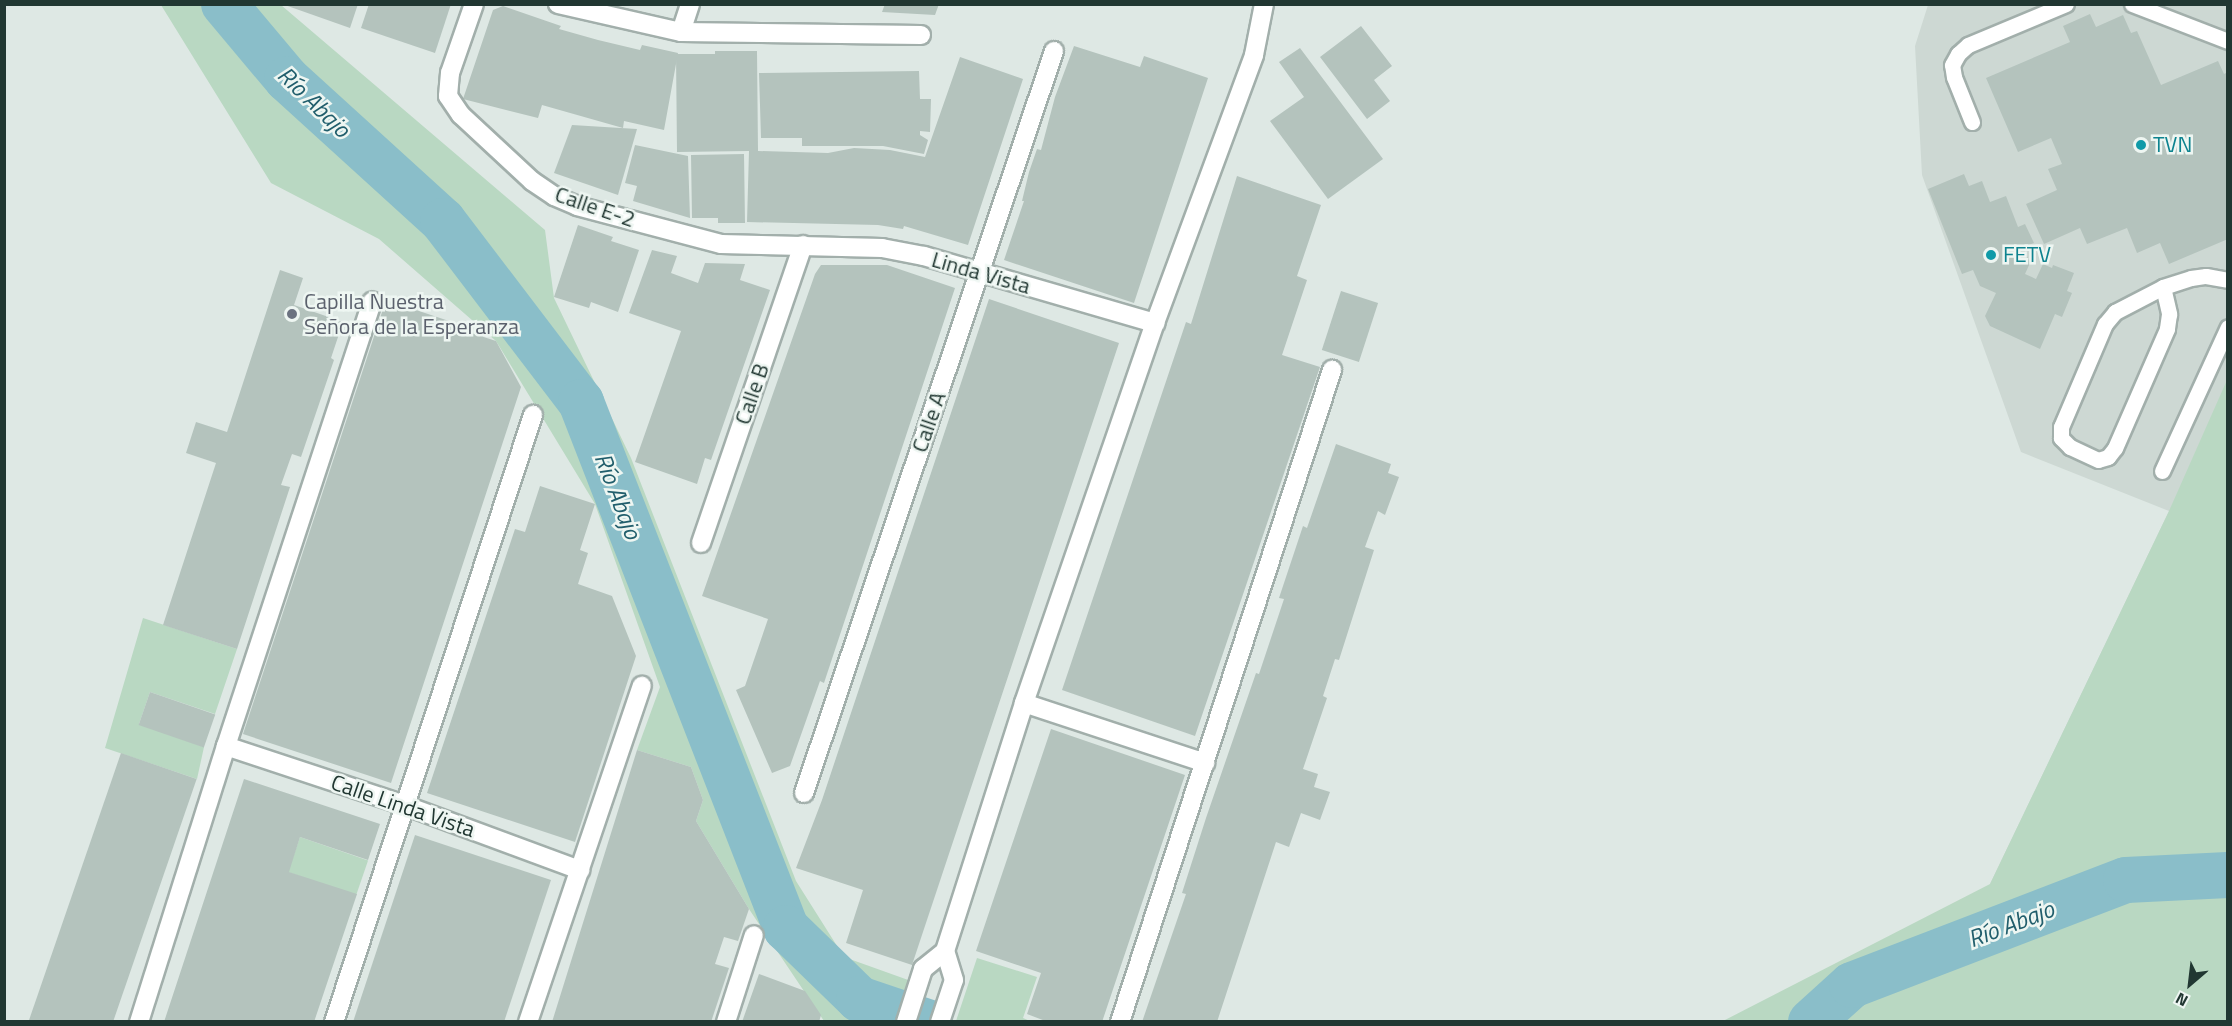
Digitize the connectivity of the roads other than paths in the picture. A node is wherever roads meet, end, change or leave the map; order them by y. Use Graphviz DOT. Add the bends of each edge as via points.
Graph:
graph roads {
  1 [pos="474,4"];
  2 [pos="558,4"];
  3 [pos="690,4"];
  4 [pos="1264,4"];
  5 [pos="2066,4"];
  6 [pos="2132,4"];
  7 [pos="681,32"];
  8 [pos="921,35"];
  9 [pos="2228,41"];
  10 [pos="1054,51"];
  11 [pos="1972,122"];
  12 [pos="803,245"];
  13 [pos="979,273"];
  14 [pos="2228,280"];
  15 [pos="2163,287"];
  16 [pos="372,301"];
  17 [pos="1155,323"];
  18 [pos="2228,327"];
  19 [pos="1332,370"];
  20 [pos="532,415"];
  21 [pos="2162,471"];
  22 [pos="701,543"];
  23 [pos="642,686"];
  24 [pos="1024,703"];
  25 [pos="226,746"];
  26 [pos="1205,763"];
  27 [pos="804,793"];
  28 [pos="404,805"];
  29 [pos="580,870"];
  30 [pos="754,935"];
  31 [pos="945,951"];
  32 [pos="139,1022"];
  33 [pos="334,1022"];
  34 [pos="528,1022"];
  35 [pos="726,1022"];
  36 [pos="906,1022"];
  37 [pos="940,1022"];
  38 [pos="1120,1022"];
  1 -- 12 [label="street, Calle E-2" via="450,74 448,96 461,116 532,181 577,206 722,244"];
  2 -- 7 [label="street"];
  3 -- 7 [label="street"];
  4 -- 17 [label="street" via="1254,55"];
  5 -- 11 [label="lane" via="1968,45 1958,54 1952,65 1954,77"];
  6 -- 9 [label="lane"];
  7 -- 8 [label="street"];
  10 -- 13 [label="street, Calle A"];
  12 -- 13 [label="street, Linda Vista" via="882,248"];
  12 -- 22 [label="street, Calle B"];
  13 -- 17 [label="street, Linda Vista"];
  13 -- 27 [label="street, Calle A"];
  14 -- 15 [label="lane" via="2206,276"];
  15 -- 15 [label="lane" via="2126,304 2105,324 2061,427 2061,438 2070,447 2098,460 2108,457 2115,448 2168,329"];
  16 -- 25 [label="street"];
  17 -- 24 [label="street"];
  18 -- 21 [label="lane"];
  19 -- 26 [label="street"];
  20 -- 28 [label="street"];
  23 -- 29 [label="street"];
  24 -- 26 [label="street"];
  24 -- 31 [label="street"];
  25 -- 28 [label="street, Calle Linda Vista"];
  25 -- 32 [label="street"];
  26 -- 38 [label="street"];
  28 -- 29 [label="street, Calle Linda Vista"];
  28 -- 33 [label="street"];
  29 -- 34 [label="street"];
  30 -- 35 [label="street"];
  31 -- 36 [label="street" via="923,969"];
  31 -- 37 [label="street" via="954,980"];
}
